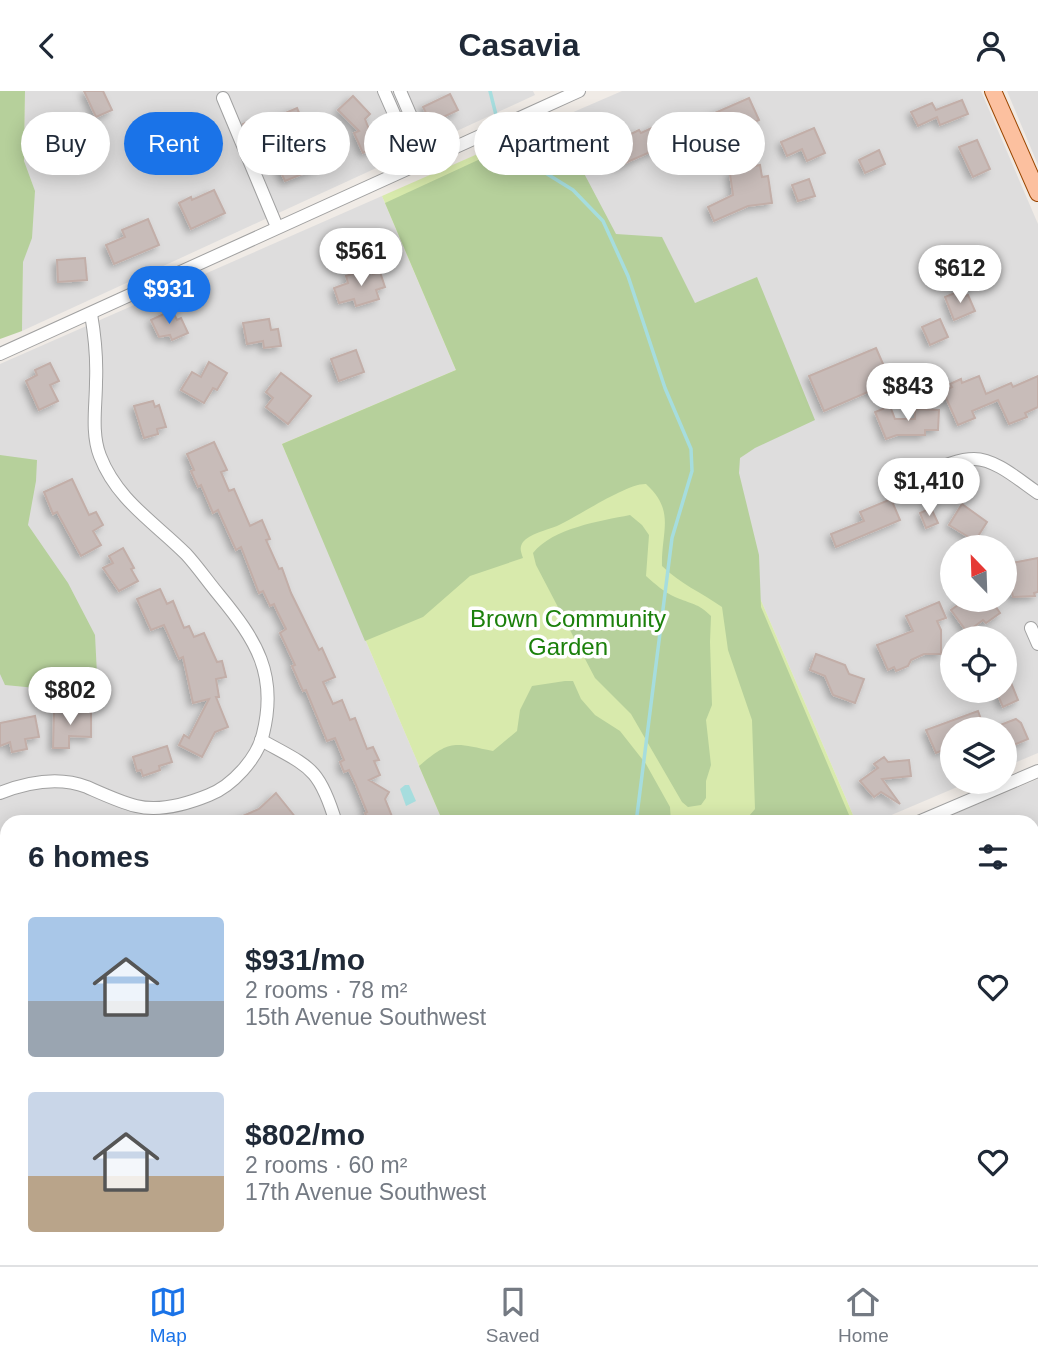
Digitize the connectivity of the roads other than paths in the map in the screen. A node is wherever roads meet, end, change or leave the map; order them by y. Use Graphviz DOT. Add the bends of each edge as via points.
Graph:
graph roads {
  1 [pos="384,91"];
  2 [pos="400,91"];
  3 [pos="579,91"];
  4 [pos="993,91"];
  5 [pos="223,98"];
  6 [pos="393,112"];
  7 [pos="409,112"];
  8 [pos="460,144"];
  9 [pos="392,175"];
  10 [pos="1038,193"];
  11 [pos="277,227"];
  12 [pos="92,314"];
  13 [pos="0,354"];
  14 [pos="920,476"];
  15 [pos="1038,492"];
  16 [pos="1031,628"];
  17 [pos="1038,643"];
  18 [pos="261,740"];
  19 [pos="1038,771"];
  20 [pos="0,793"];
  21 [pos="333,815"];
  22 [pos="935,815"];
  1 -- 6 [label="street"];
  2 -- 7 [label="street"];
  3 -- 8 [label="street"];
  4 -- 10 [label="main road"];
  5 -- 11 [label="street"];
  9 -- 11 [label="street"];
  11 -- 12 [label="street"];
  12 -- 13 [label="street"];
  12 -- 18 [label="street" via="95,430 100,455 119,491 186,554 251,638 268,679"];
  14 -- 15 [label="street" via="975,459 993,464"];
  16 -- 17 [label="street"];
  18 -- 20 [label="street" via="228,784 209,795 167,807 136,806 70,782 32,782"];
  18 -- 21 [label="street" via="294,756 313,772"];
  19 -- 22 [label="street"];
}
